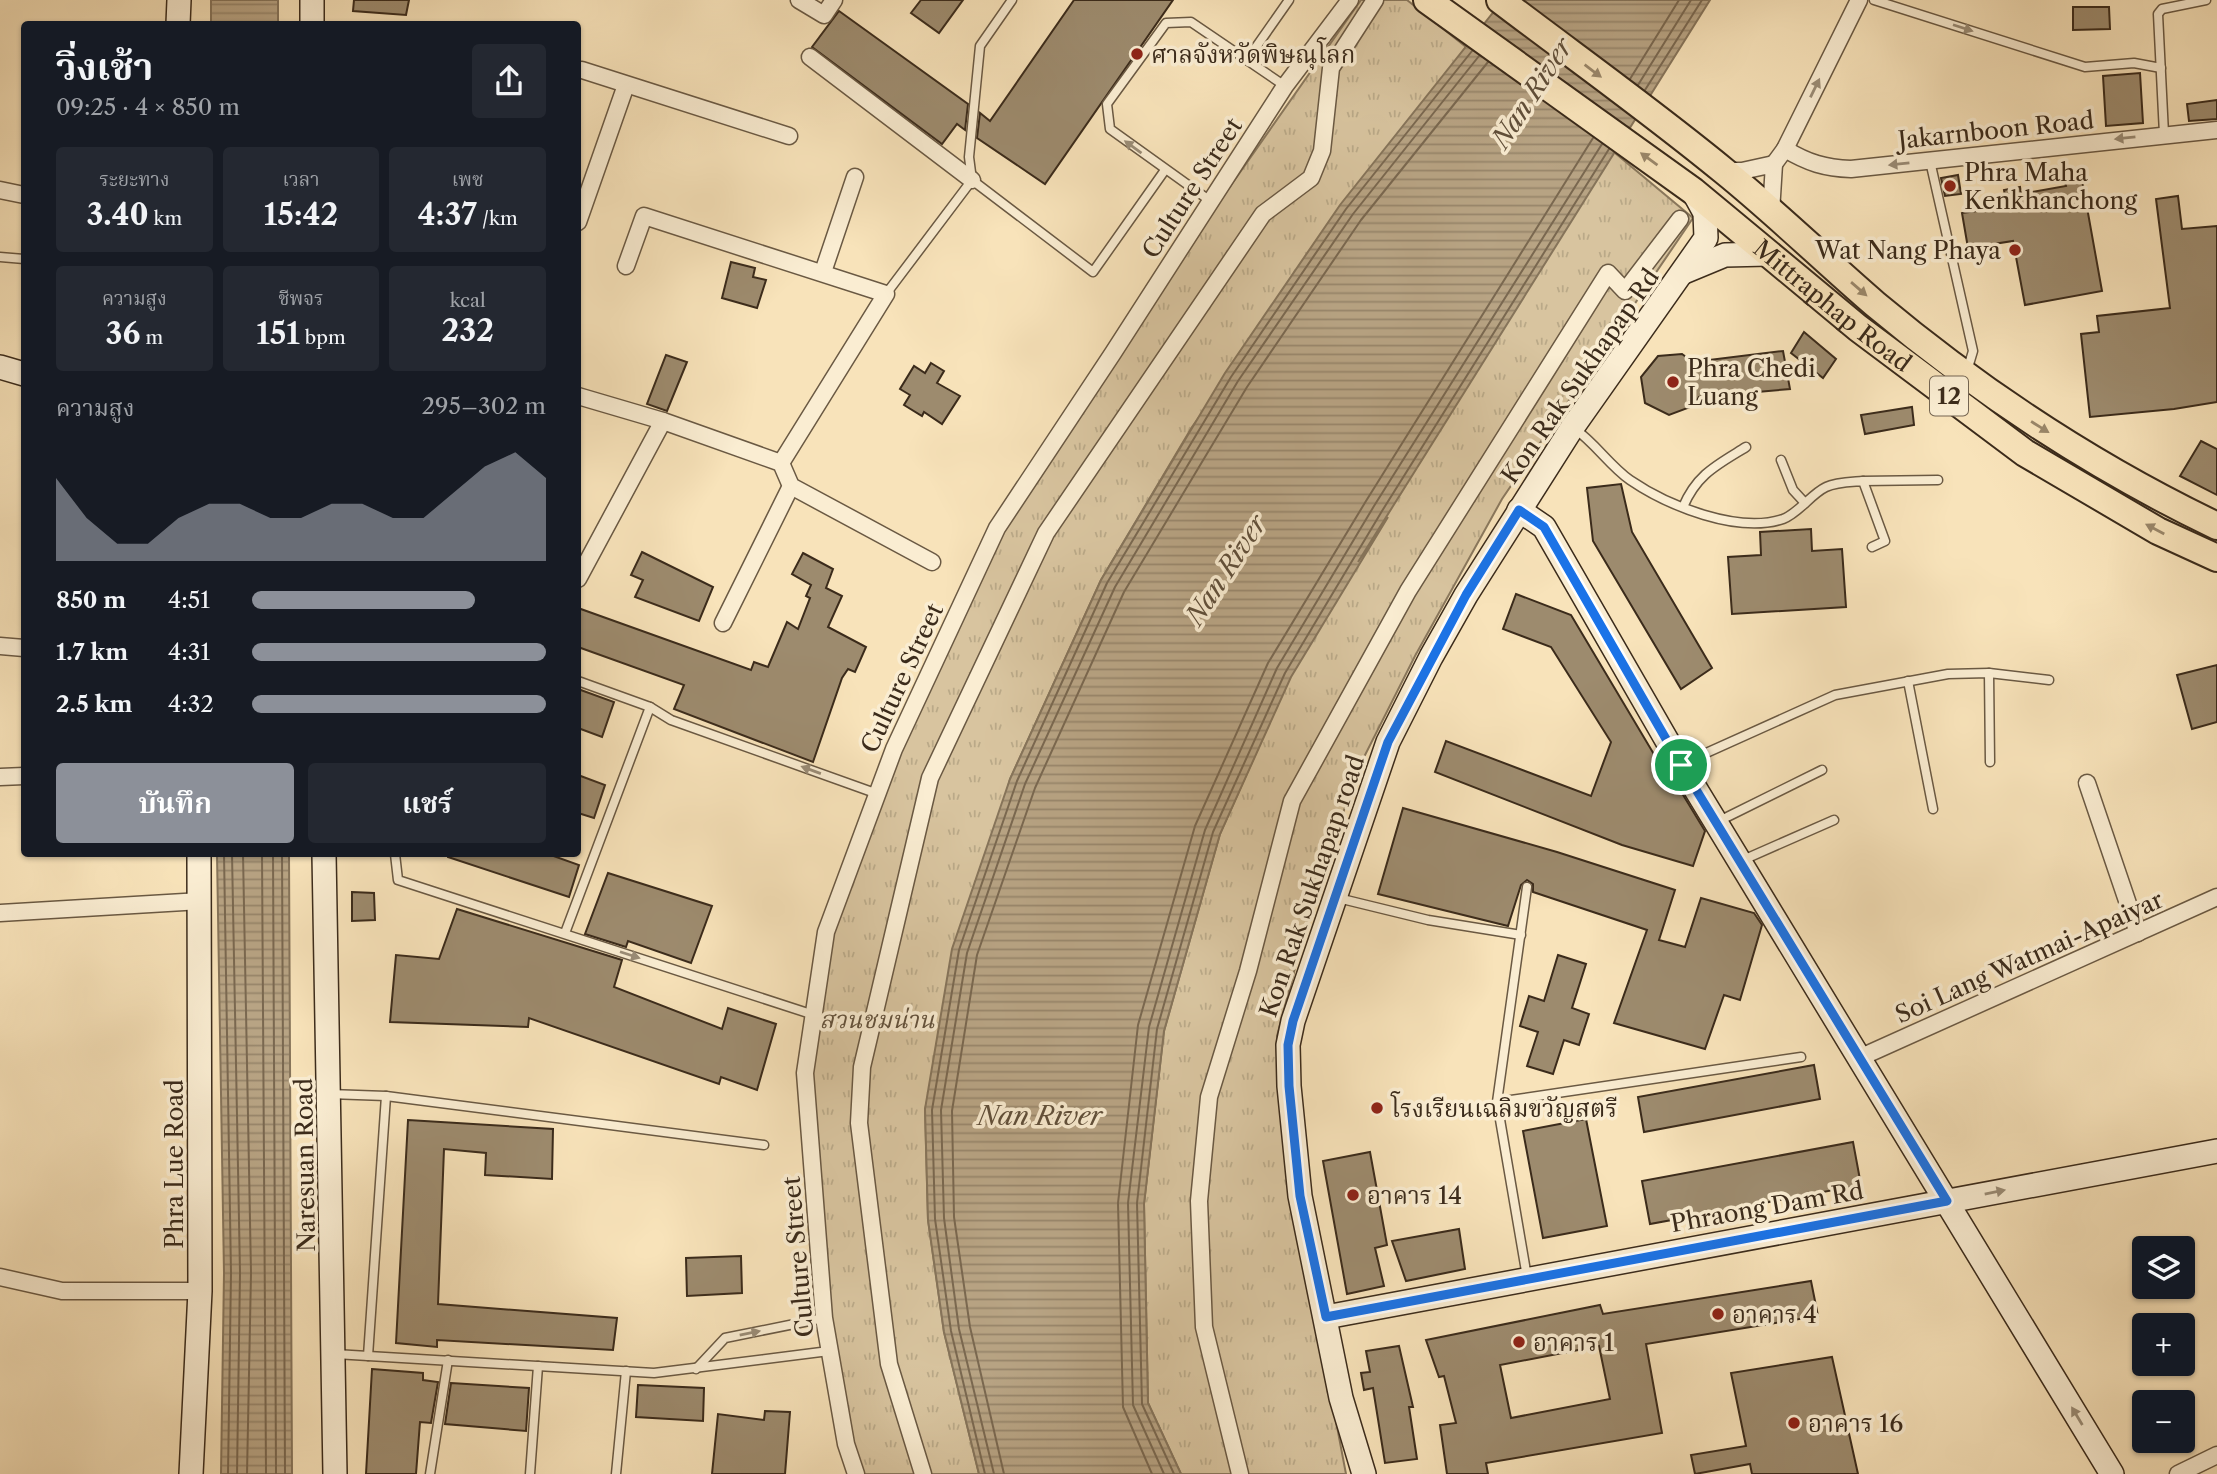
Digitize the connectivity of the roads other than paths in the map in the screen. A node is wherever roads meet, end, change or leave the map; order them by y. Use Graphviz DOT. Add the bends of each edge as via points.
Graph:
graph roads {
  1 [pos="179,0"];
  2 [pos="312,0"];
  3 [pos="799,0"];
  4 [pos="834,0"];
  5 [pos="1012,0"];
  6 [pos="1289,0"];
  7 [pos="1350,0"];
  8 [pos="1375,0"];
  9 [pos="1427,0"];
  10 [pos="1500,0"];
  11 [pos="1858,0"];
  12 [pos="1874,0"];
  13 [pos="2206,0"];
  14 [pos="178,21"];
  15 [pos="312,21"];
  16 [pos="810,57"];
  17 [pos="1247,60"];
  18 [pos="2161,68"];
  19 [pos="582,70"];
  20 [pos="626,85"];
  21 [pos="1285,86"];
  22 [pos="2217,130"];
  23 [pos="2164,134"];
  24 [pos="789,136"];
  25 [pos="1785,149"];
  26 [pos="1930,161"];
  27 [pos="1774,164"];
  28 [pos="1165,170"];
  29 [pos="1724,171"];
  30 [pos="855,177"];
  31 [pos="972,180"];
  32 [pos="0,190"];
  33 [pos="21,194"];
  34 [pos="1209,200"];
  35 [pos="581,201"];
  36 [pos="1701,201"];
  37 [pos="1771,212"];
  38 [pos="1680,219"];
  39 [pos="1768,254"];
  40 [pos="0,257"];
  41 [pos="21,259"];
  42 [pos="626,266"];
  43 [pos="823,272"];
  44 [pos="1684,272"];
  45 [pos="886,294"];
  46 [pos="0,367"];
  47 [pos="21,373"];
  48 [pos="1966,374"];
  49 [pos="581,397"];
  50 [pos="663,421"];
  51 [pos="1572,428"];
  52 [pos="1746,447"];
  53 [pos="1781,460"];
  54 [pos="781,463"];
  55 [pos="1938,480"];
  56 [pos="1863,481"];
  57 [pos="792,486"];
  58 [pos="1805,503"];
  59 [pos="1683,507"];
  60 [pos="1519,510"];
  61 [pos="2217,526"];
  62 [pos="1872,547"];
  63 [pos="2217,558"];
  64 [pos="932,562"];
  65 [pos="581,573"];
  66 [pos="723,623"];
  67 [pos="0,646"];
  68 [pos="21,648"];
  69 [pos="1989,673"];
  70 [pos="2049,680"];
  71 [pos="1908,681"];
  72 [pos="581,682"];
  73 [pos="650,707"];
  74 [pos="1990,762"];
  75 [pos="1681,765"];
  76 [pos="1822,769"];
  77 [pos="21,776"];
  78 [pos="0,777"];
  79 [pos="2087,783"];
  80 [pos="875,793"];
  81 [pos="1933,809"];
  82 [pos="1834,820"];
  83 [pos="1716,823"];
  84 [pos="199,857"];
  85 [pos="324,857"];
  86 [pos="395,857"];
  87 [pos="1740,862"];
  88 [pos="1527,887"];
  89 [pos="1335,897"];
  90 [pos="2217,897"];
  91 [pos="201,901"];
  92 [pos="0,913"];
  93 [pos="565,933"];
  94 [pos="2138,933"];
  95 [pos="1521,935"];
  96 [pos="814,1015"];
  97 [pos="1801,1057"];
  98 [pos="1859,1058"];
  99 [pos="329,1094"];
  100 [pos="386,1096"];
  101 [pos="1497,1102"];
  102 [pos="764,1145"];
  103 [pos="2217,1151"];
  104 [pos="1947,1201"];
  105 [pos="0,1277"];
  106 [pos="1527,1277"];
  107 [pos="200,1291"];
  108 [pos="1326,1317"];
  109 [pos="824,1318"];
  110 [pos="829,1351"];
  111 [pos="335,1354"];
  112 [pos="368,1356"];
  113 [pos="448,1360"];
  114 [pos="538,1366"];
  115 [pos="696,1369"];
  116 [pos="626,1371"];
  117 [pos="2217,1455"];
  118 [pos="191,1474"];
  119 [pos="335,1474"];
  120 [pos="430,1474"];
  121 [pos="530,1474"];
  122 [pos="616,1474"];
  123 [pos="856,1474"];
  124 [pos="923,1474"];
  125 [pos="1240,1474"];
  126 [pos="1364,1474"];
  127 [pos="2112,1474"];
  128 [pos="2178,1474"];
  1 -- 14 [label="street"];
  2 -- 15 [label="street"];
  3 -- 4 [label="street" via="824,15"];
  5 -- 31 [label="lane" via="980,46 969,157"];
  6 -- 17 [label="lane"];
  7 -- 21 [label="street, Culture Street"];
  8 -- 124 [label="street" via="1331,68 1322,151 1311,178 1263,214 1046,533 930,778 862,1067 859,1123 889,1364"];
  36 -- 9 [label="main road, 12, one-way"];
  10 -- 29 [label="main road, 12, one-way"];
  25 -- 11 [label="street, one-way"];
  12 -- 18 [label="lane, one-way" via="2085,67 2134,63"];
  13 -- 18 [label="lane" via="2159,11"];
  16 -- 31 [label="street"];
  17 -- 21 [label="lane"];
  28 -- 17 [label="lane, one-way" via="1110,129 1107,104 1166,23 1191,22"];
  18 -- 23 [label="lane"];
  19 -- 20 [label="street"];
  20 -- 24 [label="street"];
  20 -- 35 [label="street"];
  21 -- 34 [label="street, Culture Street"];
  22 -- 23 [label="street, Jakarnboon Road"];
  23 -- 26 [label="street, Jakarnboon Road, one-way"];
  26 -- 25 [label="street, Jakarnboon Road, one-way" via="1826,168"];
  25 -- 27 [label="street"];
  26 -- 48 [label="lane" via="1973,351"];
  27 -- 29 [label="street"];
  27 -- 37 [label="street"];
  28 -- 31 [label="lane" via="1093,272"];
  28 -- 34 [label="lane"];
  29 -- 37 [label="main road, Mittraphap Road / 12"];
  30 -- 43 [label="street"];
  31 -- 45 [label="lane"];
  32 -- 33 [label="street"];
  34 -- 80 [label="street, Culture Street" via="997,528"];
  36 -- 39 [label="main road, Mittraphap Road / 12"];
  36 -- 44 [label="street, Kon Rak Sukhapap Rd" via="1706,238"];
  37 -- 48 [label="main road, Mittraphap Road / 12, one-way" via="1877,305"];
  38 -- 125 [label="street" via="1625,291 1608,273 1408,591 1292,801 1248,971 1209,1097 1199,1201 1204,1326"];
  39 -- 44 [label="street, Kon Rak Sukhapap Rd" via="1725,255"];
  63 -- 39 [label="main road, Mittraphap Road / 12, one-way" via="2158,531 2025,453"];
  40 -- 41 [label="lane"];
  42 -- 43 [label="street" via="644,216"];
  43 -- 45 [label="street"];
  44 -- 51 [label="street, Kon Rak Sukhapap Rd"];
  45 -- 54 [label="street"];
  46 -- 47 [label="street"];
  48 -- 61 [label="main road, Mittraphap Road / 12, one-way" via="2037,425"];
  49 -- 50 [label="street"];
  50 -- 54 [label="street"];
  50 -- 65 [label="street"];
  51 -- 59 [label="lane" via="1594,442 1629,480"];
  51 -- 60 [label="street, Kon Rak Sukhapap Rd"];
  52 -- 59 [label="lane" via="1691,486"];
  53 -- 58 [label="lane" via="1793,490"];
  54 -- 57 [label="street"];
  55 -- 56 [label="lane"];
  56 -- 58 [label="lane" via="1827,486"];
  56 -- 62 [label="lane" via="1885,541"];
  57 -- 64 [label="street"];
  57 -- 66 [label="street"];
  58 -- 59 [label="lane" via="1785,518 1749,524"];
  60 -- 75 [label="street" via="1544,527"];
  60 -- 89 [label="street, Kon Rak Sukhapap road" via="1466,595 1388,742"];
  67 -- 68 [label="street"];
  69 -- 70 [label="lane"];
  69 -- 71 [label="lane"];
  69 -- 74 [label="lane"];
  71 -- 75 [label="lane" via="1835,695"];
  71 -- 81 [label="lane"];
  72 -- 73 [label="lane"];
  80 -- 73 [label="lane, one-way" via="671,720"];
  73 -- 93 [label="lane"];
  75 -- 83 [label="street"];
  76 -- 83 [label="lane"];
  77 -- 78 [label="street"];
  79 -- 94 [label="street"];
  80 -- 96 [label="street, Culture Street" via="826,932"];
  82 -- 87 [label="lane"];
  83 -- 87 [label="street"];
  84 -- 91 [label="street, Phra Lue Road"];
  85 -- 99 [label="street, Naresuan Road"];
  86 -- 93 [label="lane" via="398,880"];
  87 -- 98 [label="street"];
  88 -- 95 [label="lane"];
  89 -- 95 [label="lane" via="1429,920"];
  89 -- 108 [label="street, Kon Rak Sukhapap road" via="1288,1045 1300,1196"];
  90 -- 94 [label="street, Soi Lang Watmai-Apaiyar"];
  91 -- 92 [label="street"];
  91 -- 107 [label="street, Phra Lue Road"];
  93 -- 96 [label="lane, one-way"];
  94 -- 98 [label="street, Soi Lang Watmai-Apaiyar"];
  95 -- 101 [label="lane"];
  96 -- 109 [label="street, Culture Street" via="805,1073"];
  97 -- 101 [label="lane"];
  98 -- 104 [label="street"];
  99 -- 100 [label="lane"];
  99 -- 111 [label="street, Naresuan Road"];
  100 -- 102 [label="lane"];
  100 -- 112 [label="lane"];
  101 -- 106 [label="lane"];
  104 -- 103 [label="street, Phraong Dam Rd, one-way"];
  104 -- 106 [label="street, Phraong Dam Rd"];
  127 -- 104 [label="street, one-way"];
  105 -- 107 [label="street" via="62,1291"];
  106 -- 108 [label="street, Phraong Dam Rd"];
  107 -- 118 [label="street, Phra Lue Road"];
  108 -- 126 [label="street, Kon Rak Sukhapap road" via="1341,1398"];
  109 -- 110 [label="street, Culture Street"];
  115 -- 109 [label="lane, one-way" via="725,1338"];
  110 -- 115 [label="lane"];
  110 -- 123 [label="street, Culture Street" via="845,1444"];
  111 -- 112 [label="lane"];
  111 -- 119 [label="street, Naresuan Road"];
  112 -- 113 [label="lane"];
  113 -- 114 [label="lane"];
  113 -- 120 [label="lane"];
  114 -- 116 [label="lane"];
  114 -- 121 [label="lane"];
  115 -- 116 [label="lane"];
  116 -- 122 [label="lane"];
  117 -- 128 [label="street"];
}
